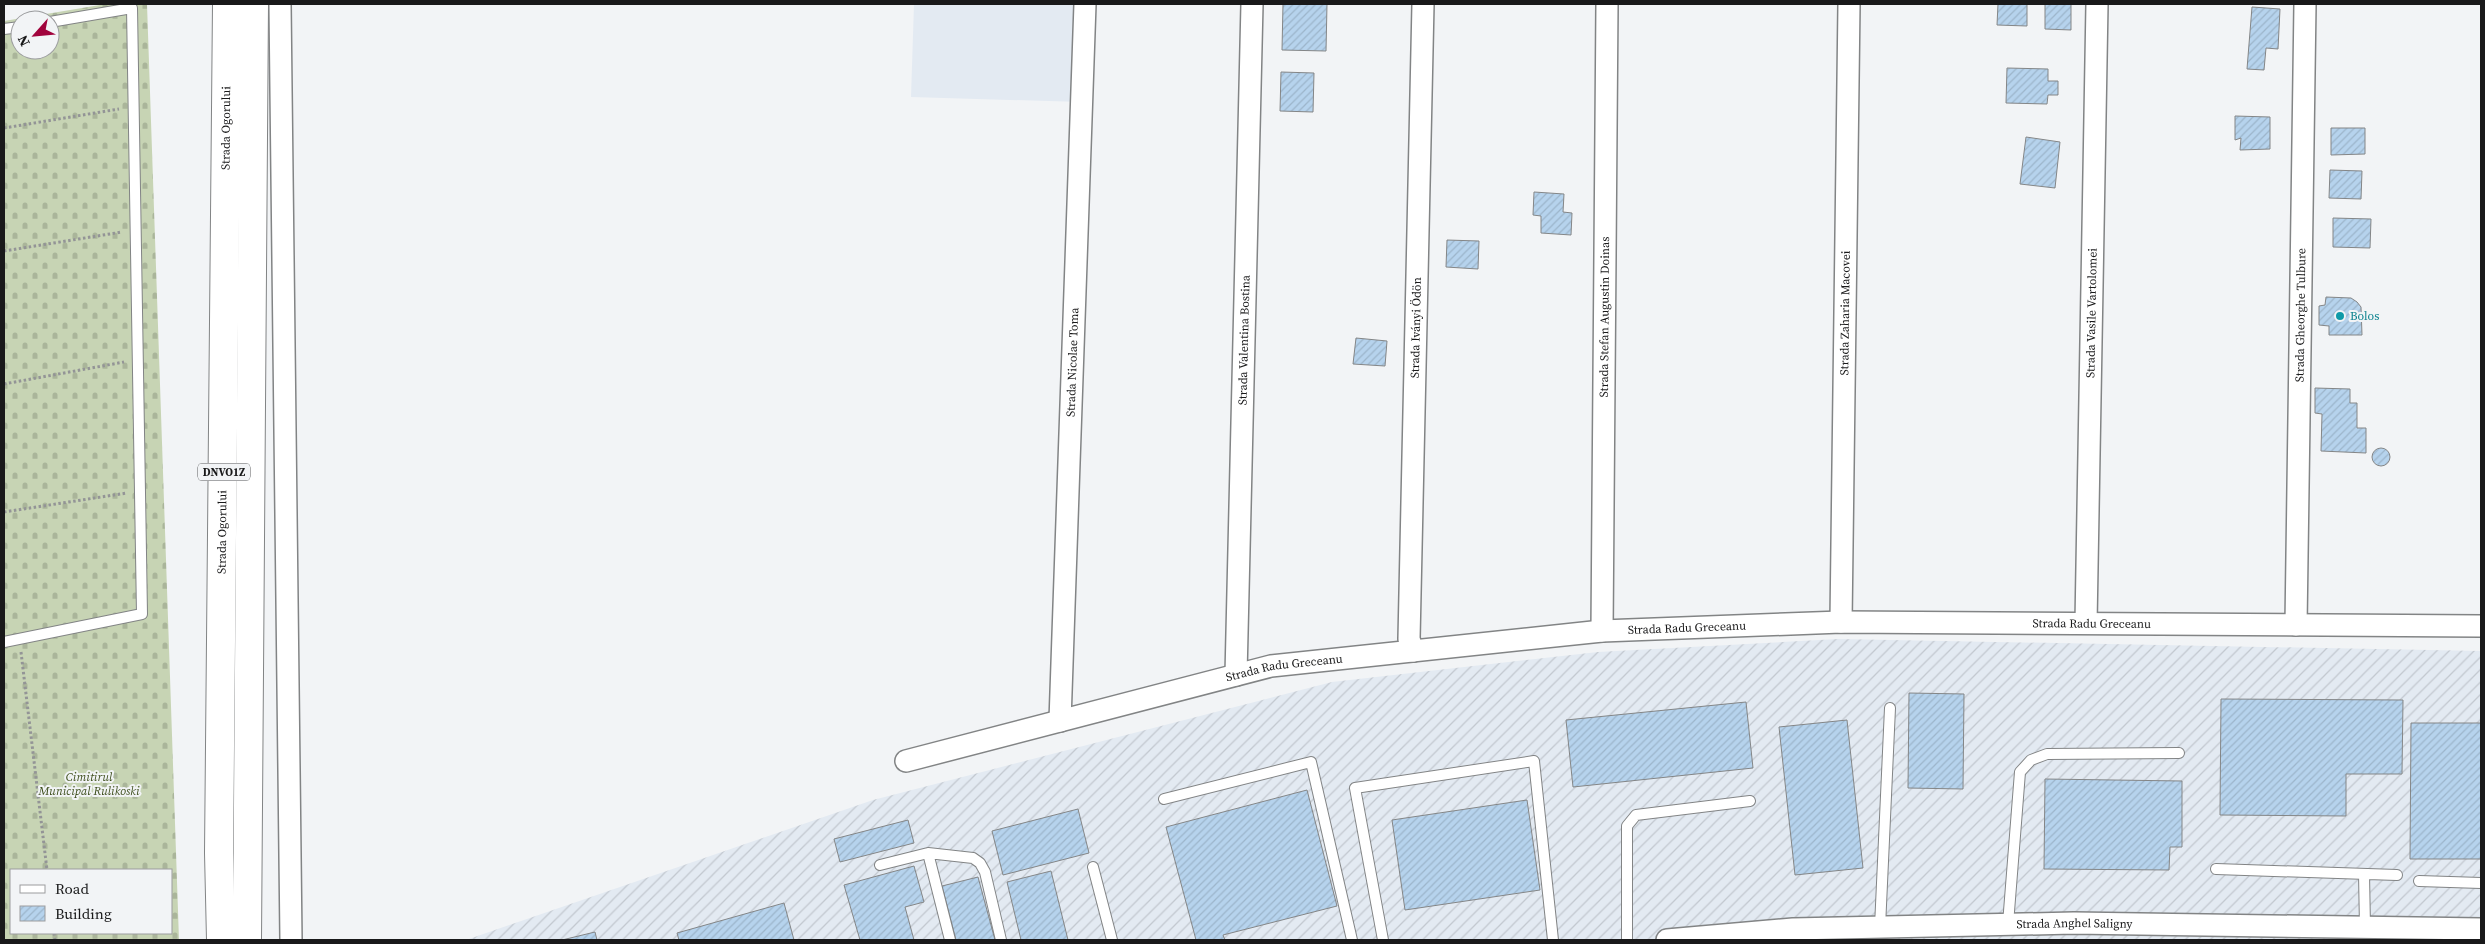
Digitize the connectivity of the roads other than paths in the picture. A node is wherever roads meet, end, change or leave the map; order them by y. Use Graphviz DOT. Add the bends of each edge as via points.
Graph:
graph roads {
  1 [pos="227,4"];
  2 [pos="254,4"];
  3 [pos="280,4"];
  4 [pos="1085,4"];
  5 [pos="1252,4"];
  6 [pos="1423,4"];
  7 [pos="1607,4"];
  8 [pos="1850,4"];
  9 [pos="2097,4"];
  10 [pos="2305,4"];
  11 [pos="60,20"];
  12 [pos="1841,622"];
  13 [pos="2086,623"];
  14 [pos="2296,626"];
  15 [pos="2481,626"];
  16 [pos="1602,631"];
  17 [pos="4,642"];
  18 [pos="1414,651"];
  19 [pos="1236,675"];
  20 [pos="1890,708"];
  21 [pos="1060,721"];
  22 [pos="2179,753"];
  23 [pos="906,761"];
  24 [pos="1164,799"];
  25 [pos="1750,801"];
  26 [pos="928,853"];
  27 [pos="880,865"];
  28 [pos="1092,867"];
  29 [pos="2216,869"];
  30 [pos="2364,874"];
  31 [pos="2397,875"];
  32 [pos="2419,881"];
  33 [pos="2481,883"];
  34 [pos="2008,924"];
  35 [pos="1880,926"];
  36 [pos="2365,928"];
  37 [pos="2481,929"];
  38 [pos="221,940"];
  39 [pos="247,940"];
  40 [pos="291,940"];
  41 [pos="950,940"];
  42 [pos="1001,940"];
  43 [pos="1112,940"];
  44 [pos="1352,940"];
  45 [pos="1383,940"];
  46 [pos="1553,940"];
  47 [pos="1627,940"];
  48 [pos="1667,940"];
  1 -- 38 [label="highway, Strada Ogorului / DNVO1Z" via="219,853"];
  2 -- 39 [label="highway, Strada Ogorului / DNVO1Z"];
  3 -- 40 [label="street"];
  4 -- 21 [label="street, Strada Nicolae Toma"];
  5 -- 19 [label="street, Strada Valentina Bostina"];
  6 -- 18 [label="street, Strada Iványi Ödön" via="1409,639"];
  7 -- 16 [label="street, Strada Stefan Augustin Doinas"];
  8 -- 12 [label="street, Strada Zaharia Macovei"];
  9 -- 13 [label="street, Strada Vasile Vartolomei"];
  10 -- 14 [label="street, Strada Gheorghe Tulbure"];
  11 -- 17 [label="lane" via="132,8 142,614"];
  12 -- 13 [label="street, Strada Radu Greceanu"];
  12 -- 16 [label="street, Strada Radu Greceanu"];
  13 -- 14 [label="street, Strada Radu Greceanu"];
  14 -- 15 [label="street, Strada Radu Greceanu"];
  16 -- 18 [label="street, Strada Radu Greceanu"];
  18 -- 19 [label="street, Strada Radu Greceanu" via="1271,666"];
  19 -- 21 [label="street, Strada Radu Greceanu"];
  20 -- 35 [label="lane"];
  21 -- 23 [label="street, Strada Radu Greceanu"];
  22 -- 34 [label="lane" via="2048,754 2031,760 2020,772"];
  24 -- 44 [label="lane" via="1311,762"];
  25 -- 47 [label="lane" via="1636,815 1631,820 1627,826"];
  26 -- 27 [label="lane"];
  26 -- 41 [label="lane"];
  26 -- 42 [label="lane" via="973,858 980,863"];
  28 -- 43 [label="lane"];
  29 -- 30 [label="lane"];
  30 -- 31 [label="lane"];
  30 -- 36 [label="lane"];
  32 -- 33 [label="lane"];
  34 -- 35 [label="street, Strada Anghel Saligny"];
  34 -- 36 [label="street, Strada Anghel Saligny" via="2228,929"];
  35 -- 48 [label="street, Strada Anghel Saligny" via="1793,929"];
  36 -- 37 [label="street, Strada Anghel Saligny"];
  45 -- 46 [label="lane" via="1356,788 1534,761"];
}
